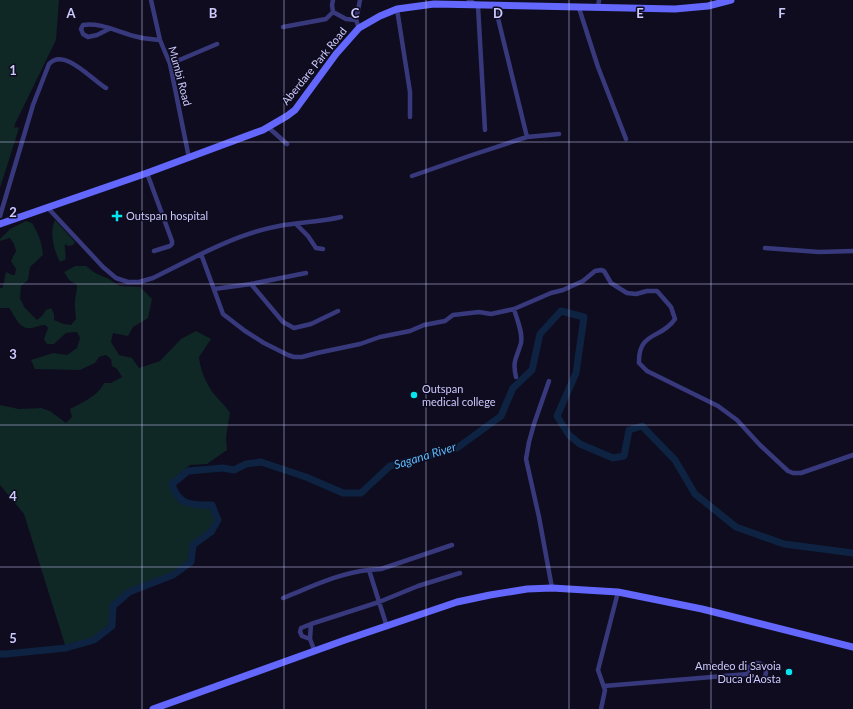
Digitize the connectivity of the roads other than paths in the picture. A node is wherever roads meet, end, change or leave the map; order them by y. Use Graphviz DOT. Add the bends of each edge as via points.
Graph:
graph roads {
  1 [pos="151,0"];
  2 [pos="333,0"];
  3 [pos="360,0"];
  4 [pos="469,0"];
  5 [pos="599,0"];
  6 [pos="731,0"];
  7 [pos="544,3"];
  8 [pos="498,4"];
  9 [pos="478,6"];
  10 [pos="579,8"];
  11 [pos="598,8"];
  12 [pos="398,9"];
  13 [pos="333,12"];
  14 [pos="356,20"];
  15 [pos="283,27"];
  16 [pos="109,28"];
  17 [pos="360,28"];
  18 [pos="160,40"];
  19 [pos="217,44"];
  20 [pos="170,64"];
  21 [pos="106,88"];
  22 [pos="410,117"];
  23 [pos="268,127"];
  24 [pos="485,130"];
  25 [pos="559,134"];
  26 [pos="527,137"];
  27 [pos="626,139"];
  28 [pos="287,144"];
  29 [pos="189,158"];
  30 [pos="147,173"];
  31 [pos="412,176"];
  32 [pos="47,207"];
  33 [pos="0,216"];
  34 [pos="341,217"];
  35 [pos="0,224"];
  36 [pos="296,224"];
  37 [pos="765,248"];
  38 [pos="323,249"];
  39 [pos="154,251"];
  40 [pos="853,251"];
  41 [pos="201,254"];
  42 [pos="306,272"];
  43 [pos="252,284"];
  44 [pos="214,289"];
  45 [pos="514,309"];
  46 [pos="338,311"];
  47 [pos="516,377"];
  48 [pos="549,381"];
  49 [pos="853,455"];
  50 [pos="452,545"];
  51 [pos="369,570"];
  52 [pos="460,573"];
  53 [pos="552,588"];
  54 [pos="618,592"];
  55 [pos="283,598"];
  56 [pos="379,602"];
  57 [pos="311,624"];
  58 [pos="387,627"];
  59 [pos="310,639"];
  60 [pos="853,646"];
  61 [pos="315,652"];
  62 [pos="748,674"];
  63 [pos="604,686"];
  64 [pos="153,709"];
  65 [pos="601,709"];
  1 -- 18 [label="street, Mumbi Road"];
  2 -- 13 [label="street"];
  3 -- 14 [label="street"];
  4 -- 9 [label="street"];
  5 -- 11 [label="street"];
  6 -- 11 [label="street, Aberdare Park Road" via="690,8"];
  7 -- 8 [label="street, Aberdare Park Road"];
  7 -- 10 [label="street, Aberdare Park Road"];
  8 -- 9 [label="street, Aberdare Park Road"];
  8 -- 26 [label="street"];
  9 -- 12 [label="street, Aberdare Park Road" via="434,4"];
  9 -- 24 [label="street"];
  10 -- 11 [label="street, Aberdare Park Road"];
  10 -- 27 [label="street" via="598,67"];
  12 -- 17 [label="street, Aberdare Park Road"];
  12 -- 22 [label="street" via="410,92"];
  13 -- 14 [label="street" via="346,19"];
  13 -- 15 [label="street" via="326,18"];
  14 -- 17 [label="street"];
  16 -- 16 [label="street" via="90,24 83,25 81,29 88,37"];
  16 -- 18 [label="street" via="138,37"];
  17 -- 23 [label="street, Aberdare Park Road" via="340,49 295,110"];
  18 -- 20 [label="street, Mumbi Road"];
  19 -- 20 [label="street"];
  20 -- 29 [label="street, Mumbi Road"];
  21 -- 33 [label="street" via="67,60 52,60 48,64"];
  23 -- 28 [label="street"];
  23 -- 29 [label="street, Aberdare Park Road"];
  25 -- 26 [label="street"];
  26 -- 31 [label="street"];
  29 -- 30 [label="street, Aberdare Park Road"];
  30 -- 32 [label="street, Aberdare Park Road"];
  30 -- 39 [label="street" via="172,241 170,246"];
  32 -- 35 [label="street, Aberdare Park Road"];
  32 -- 41 [label="street" via="103,267 116,278 128,282 153,278"];
  34 -- 36 [label="street"];
  36 -- 38 [label="street" via="316,248"];
  36 -- 41 [label="street" via="243,235"];
  37 -- 40 [label="street" via="819,252"];
  41 -- 44 [label="street"];
  42 -- 43 [label="street"];
  43 -- 44 [label="street"];
  43 -- 46 [label="street" via="283,322 294,328 311,324"];
  44 -- 45 [label="street" via="223,314 264,343 294,357 410,331 445,321 453,315 479,312 491,314"];
  45 -- 47 [label="street" via="521,337 515,359"];
  45 -- 49 [label="street" via="563,290 601,270 611,283 627,293 657,292 671,307 675,319 671,325 654,334 641,347 639,363 647,371 718,406 737,420 760,446 788,471 800,473"];
  48 -- 53 [label="street" via="534,424 526,459"];
  50 -- 51 [label="street"];
  51 -- 55 [label="street" via="334,578"];
  51 -- 56 [label="street"];
  52 -- 56 [label="street"];
  53 -- 54 [label="street"];
  53 -- 58 [label="street" via="527,589 472,598"];
  54 -- 60 [label="street" via="702,609"];
  54 -- 63 [label="street" via="598,670"];
  56 -- 57 [label="street"];
  56 -- 58 [label="street"];
  57 -- 59 [label="street"];
  57 -- 59 [label="street" via="301,628 300,632 302,636"];
  58 -- 61 [label="street"];
  59 -- 61 [label="street"];
  61 -- 64 [label="street"];
  62 -- 63 [label="street"];
  63 -- 65 [label="street" via="605,694"];
}
